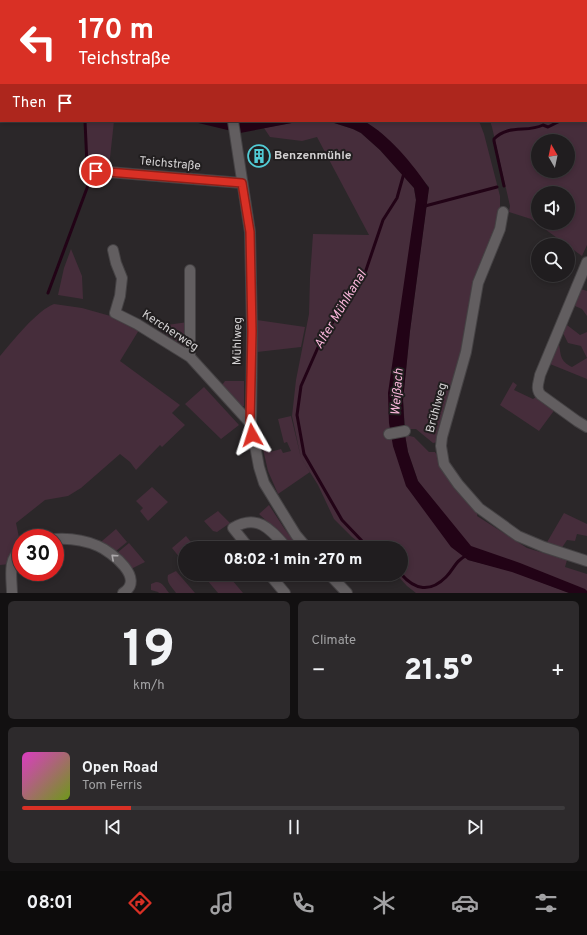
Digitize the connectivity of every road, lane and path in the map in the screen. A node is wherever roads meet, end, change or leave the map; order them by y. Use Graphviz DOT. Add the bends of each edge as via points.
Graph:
graph roads {
  1 [pos="233,122"];
  2 [pos="96,171"];
  3 [pos="242,183"];
  4 [pos="504,212"];
  5 [pos="113,250"];
  6 [pos="587,262"];
  7 [pos="190,270"];
  8 [pos="190,357"];
  9 [pos="250,424"];
  10 [pos="587,427"];
  11 [pos="405,431"];
  12 [pos="390,434"];
  13 [pos="64,539"];
  14 [pos="243,541"];
  15 [pos="281,541"];
  16 [pos="301,541"];
  17 [pos="587,561"];
  18 [pos="12,581"];
  19 [pos="275,581"];
  20 [pos="336,581"];
  21 [pos="126,591"];
  22 [pos="12,593"];
  23 [pos="285,593"];
  24 [pos="347,593"];
  1 -- 3 [label="street, Mühlweg"];
  2 -- 3 [label="street, Teichstraße"];
  3 -- 9 [label="street, Mühlweg" via="250,232"];
  4 -- 17 [label="street, Brühlweg" via="500,229 478,283 466,352 442,437 444,464 479,508 518,536 544,548"];
  5 -- 8 [label="street, Kercherweg" via="122,278 115,313"];
  6 -- 10 [label="street" via="540,375 537,388 541,395"];
  7 -- 8 [label="street"];
  8 -- 9 [label="street, Kercherweg"];
  9 -- 16 [label="street, Mühlweg" via="264,483"];
  11 -- 12 [label="street"];
  21 -- 13 [label="street, one-way" via="132,582 129,573 106,550 91,543"];
  14 -- 15 [label="street" via="233,528 238,524 253,522 273,532"];
  18 -- 22 [label="street"];
  19 -- 23 [label="street"];
  20 -- 24 [label="street"];
}
